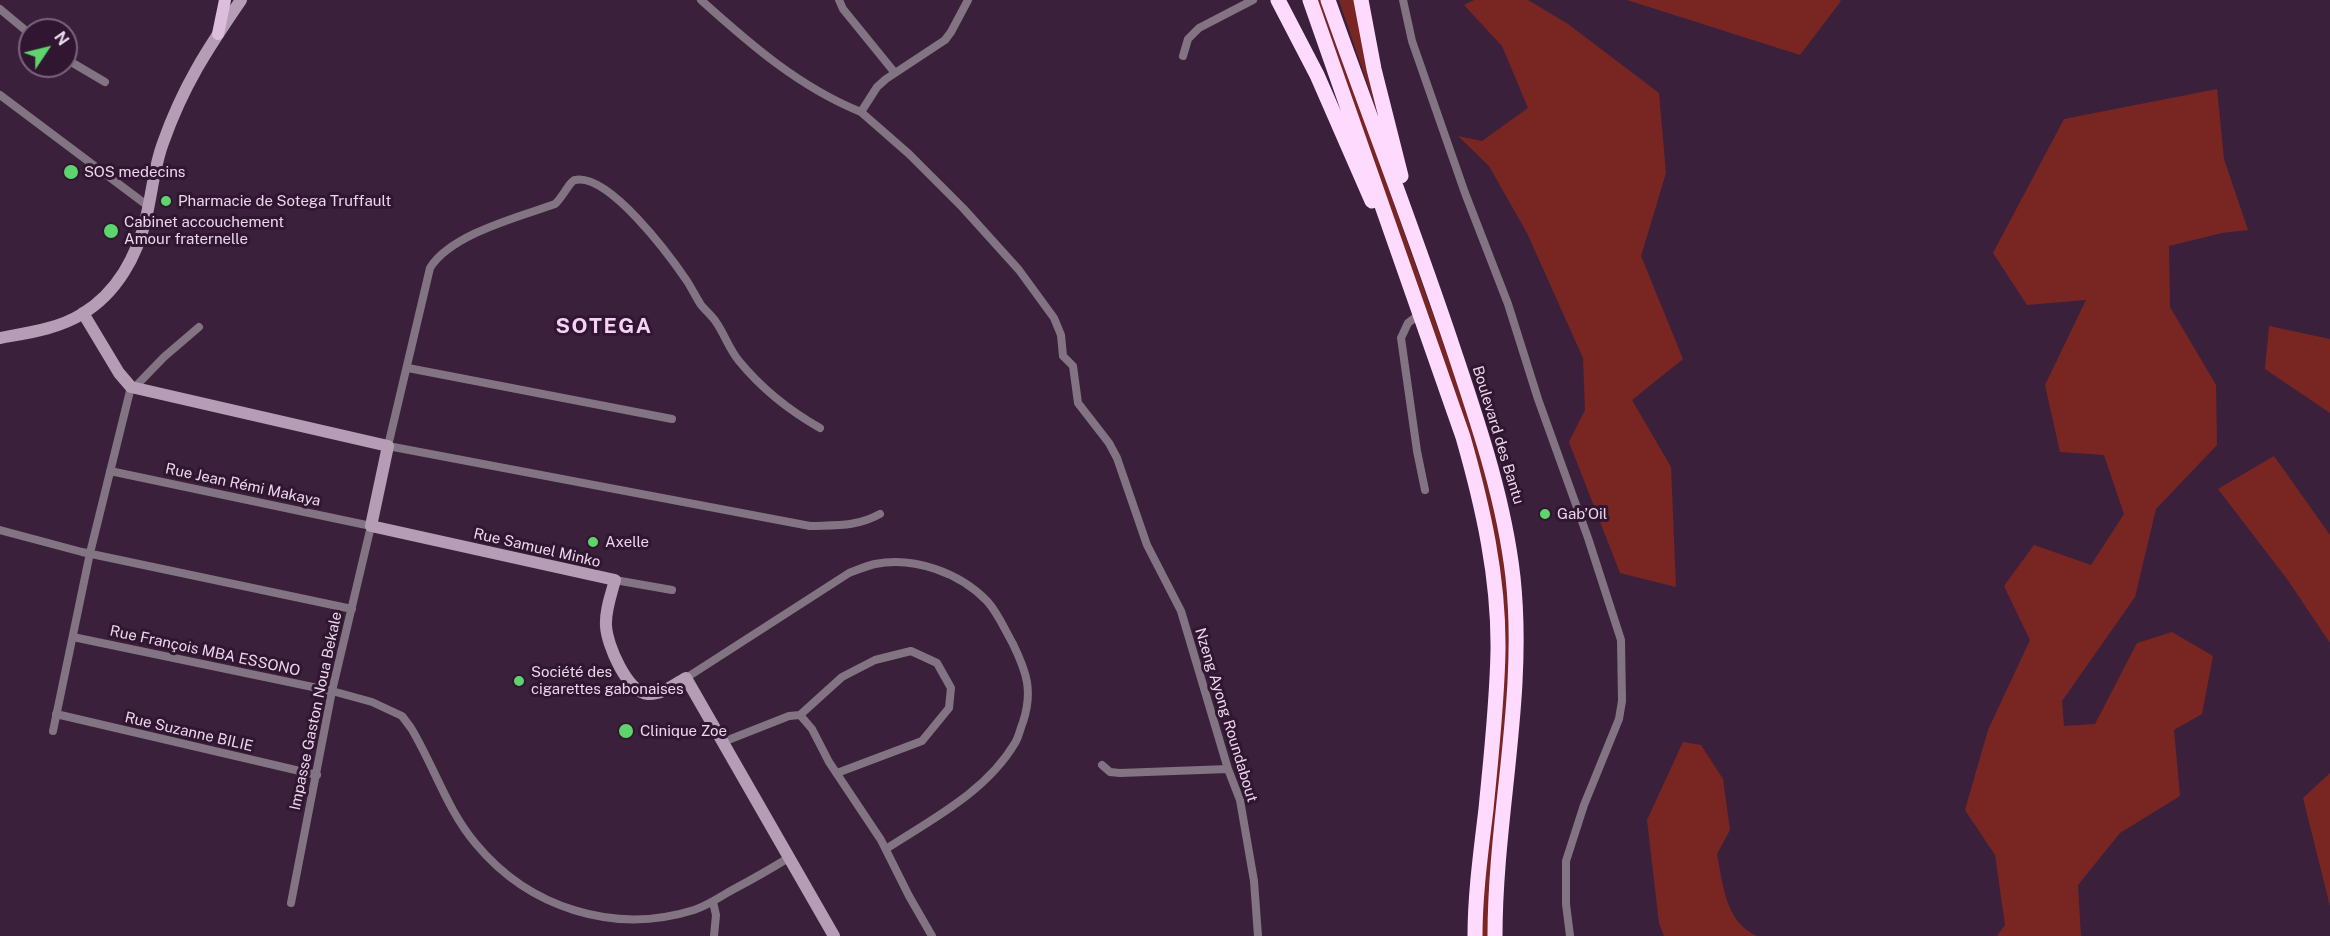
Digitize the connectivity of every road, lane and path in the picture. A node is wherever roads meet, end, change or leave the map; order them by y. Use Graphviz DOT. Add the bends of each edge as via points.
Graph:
graph roads {
  1 [pos="225,0"];
  2 [pos="242,0"];
  3 [pos="701,0"];
  4 [pos="838,0"];
  5 [pos="968,0"];
  6 [pos="1253,0"];
  7 [pos="1278,0"];
  8 [pos="1310,0"];
  9 [pos="1328,0"];
  10 [pos="1361,0"];
  11 [pos="1402,0"];
  12 [pos="0,9"];
  13 [pos="18,24"];
  14 [pos="218,34"];
  15 [pos="1183,56"];
  16 [pos="78,66"];
  17 [pos="895,73"];
  18 [pos="105,82"];
  19 [pos="0,94"];
  20 [pos="861,112"];
  21 [pos="148,206"];
  22 [pos="1407,273"];
  23 [pos="83,313"];
  24 [pos="1420,314"];
  25 [pos="1442,315"];
  26 [pos="199,327"];
  27 [pos="0,338"];
  28 [pos="408,369"];
  29 [pos="133,388"];
  30 [pos="672,419"];
  31 [pos="820,428"];
  32 [pos="388,446"];
  33 [pos="110,471"];
  34 [pos="1425,490"];
  35 [pos="880,514"];
  36 [pos="375,527"];
  37 [pos="0,530"];
  38 [pos="90,553"];
  39 [pos="615,580"];
  40 [pos="672,591"];
  41 [pos="351,609"];
  42 [pos="72,637"];
  43 [pos="686,678"];
  44 [pos="332,691"];
  45 [pos="56,714"];
  46 [pos="800,715"];
  47 [pos="53,731"];
  48 [pos="723,742"];
  49 [pos="1102,765"];
  50 [pos="1228,769"];
  51 [pos="837,773"];
  52 [pos="316,776"];
  53 [pos="886,849"];
  54 [pos="790,857"];
  55 [pos="713,902"];
  56 [pos="291,903"];
  57 [pos="714,936"];
  58 [pos="834,936"];
  59 [pos="932,936"];
  60 [pos="1258,936"];
  61 [pos="1475,936"];
  62 [pos="1495,936"];
  63 [pos="1570,936"];
  1 -- 14 [label="main road"];
  2 -- 14 [label="street"];
  3 -- 20 [label="street, Nzeng Ayong Roundabout" via="798,80"];
  4 -- 17 [label="street"];
  5 -- 17 [label="street" via="945,40"];
  6 -- 15 [label="street" via="1199,28 1188,39"];
  7 -- 22 [label="highway" via="1317,75 1388,239"];
  8 -- 22 [label="highway"];
  9 -- 25 [label="highway, Boulevard des Bantu"];
  10 -- 25 [label="highway" via="1393,145"];
  11 -- 63 [label="street" via="1412,41 1505,294 1621,640 1622,701 1618,719 1566,861"];
  12 -- 13 [label="street"];
  14 -- 21 [label="street" via="194,71 170,123"];
  16 -- 18 [label="street"];
  17 -- 20 [label="street" via="877,87"];
  19 -- 21 [label="street"];
  20 -- 50 [label="street, Nzeng Ayong Roundabout" via="963,208 1048,307 1061,335 1063,356 1073,366 1078,403 1117,458 1147,545 1181,611"];
  21 -- 23 [label="street" via="128,267 109,291"];
  22 -- 24 [label="highway"];
  23 -- 27 [label="street" via="50,327"];
  23 -- 29 [label="street" via="119,373"];
  24 -- 34 [label="street" via="1408,323 1401,338"];
  24 -- 61 [label="highway" via="1480,496 1497,612 1495,712"];
  25 -- 62 [label="highway, Boulevard des Bantu" via="1497,486 1513,578 1516,662"];
  26 -- 29 [label="street"];
  28 -- 30 [label="street"];
  28 -- 31 [label="street" via="430,268 436,258 492,226 555,204 570,183 589,181 618,198 654,239 761,386"];
  28 -- 32 [label="street"];
  29 -- 32 [label="street"];
  29 -- 33 [label="street"];
  32 -- 35 [label="street" via="810,526 855,525"];
  32 -- 36 [label="street"];
  33 -- 36 [label="street, Rue Jean Rémi Makaya"];
  33 -- 38 [label="street"];
  36 -- 39 [label="street, Rue Samuel Minko"];
  36 -- 41 [label="street, Impasse Gaston Noua Bekale"];
  37 -- 38 [label="street"];
  38 -- 41 [label="street"];
  38 -- 42 [label="street"];
  39 -- 40 [label="street"];
  39 -- 43 [label="street, Rue Samuel Minko" via="606,628 625,676 635,689 650,694 665,691"];
  41 -- 44 [label="street, Impasse Gaston Noua Bekale"];
  42 -- 44 [label="street, Rue François MBA ESSONO"];
  42 -- 45 [label="street"];
  43 -- 48 [label="street"];
  43 -- 53 [label="street" via="849,573 875,564 925,566 972,587 988,603 1023,664 1029,691 1016,742 974,791"];
  44 -- 52 [label="street, Impasse Gaston Noua Bekale"];
  44 -- 55 [label="street, Rue François MBA ESSONO" via="372,702 402,716 422,746 457,818 475,843 506,874 544,899 600,916 631,920 694,910"];
  45 -- 47 [label="street"];
  45 -- 52 [label="street, Rue Suzanne BILIE"];
  46 -- 48 [label="street"];
  46 -- 51 [label="street"];
  46 -- 51 [label="street" via="843,677 875,660 911,651 937,663 951,688 949,708 922,741"];
  48 -- 54 [label="street"];
  49 -- 50 [label="street" via="1110,772 1120,773"];
  50 -- 60 [label="street, Nzeng Ayong Roundabout" via="1240,800 1254,880"];
  51 -- 53 [label="street"];
  52 -- 56 [label="street, Impasse Gaston Noua Bekale"];
  53 -- 59 [label="street"];
  54 -- 55 [label="street, Rue François MBA ESSONO"];
  54 -- 58 [label="street"];
  55 -- 57 [label="street"];
}
